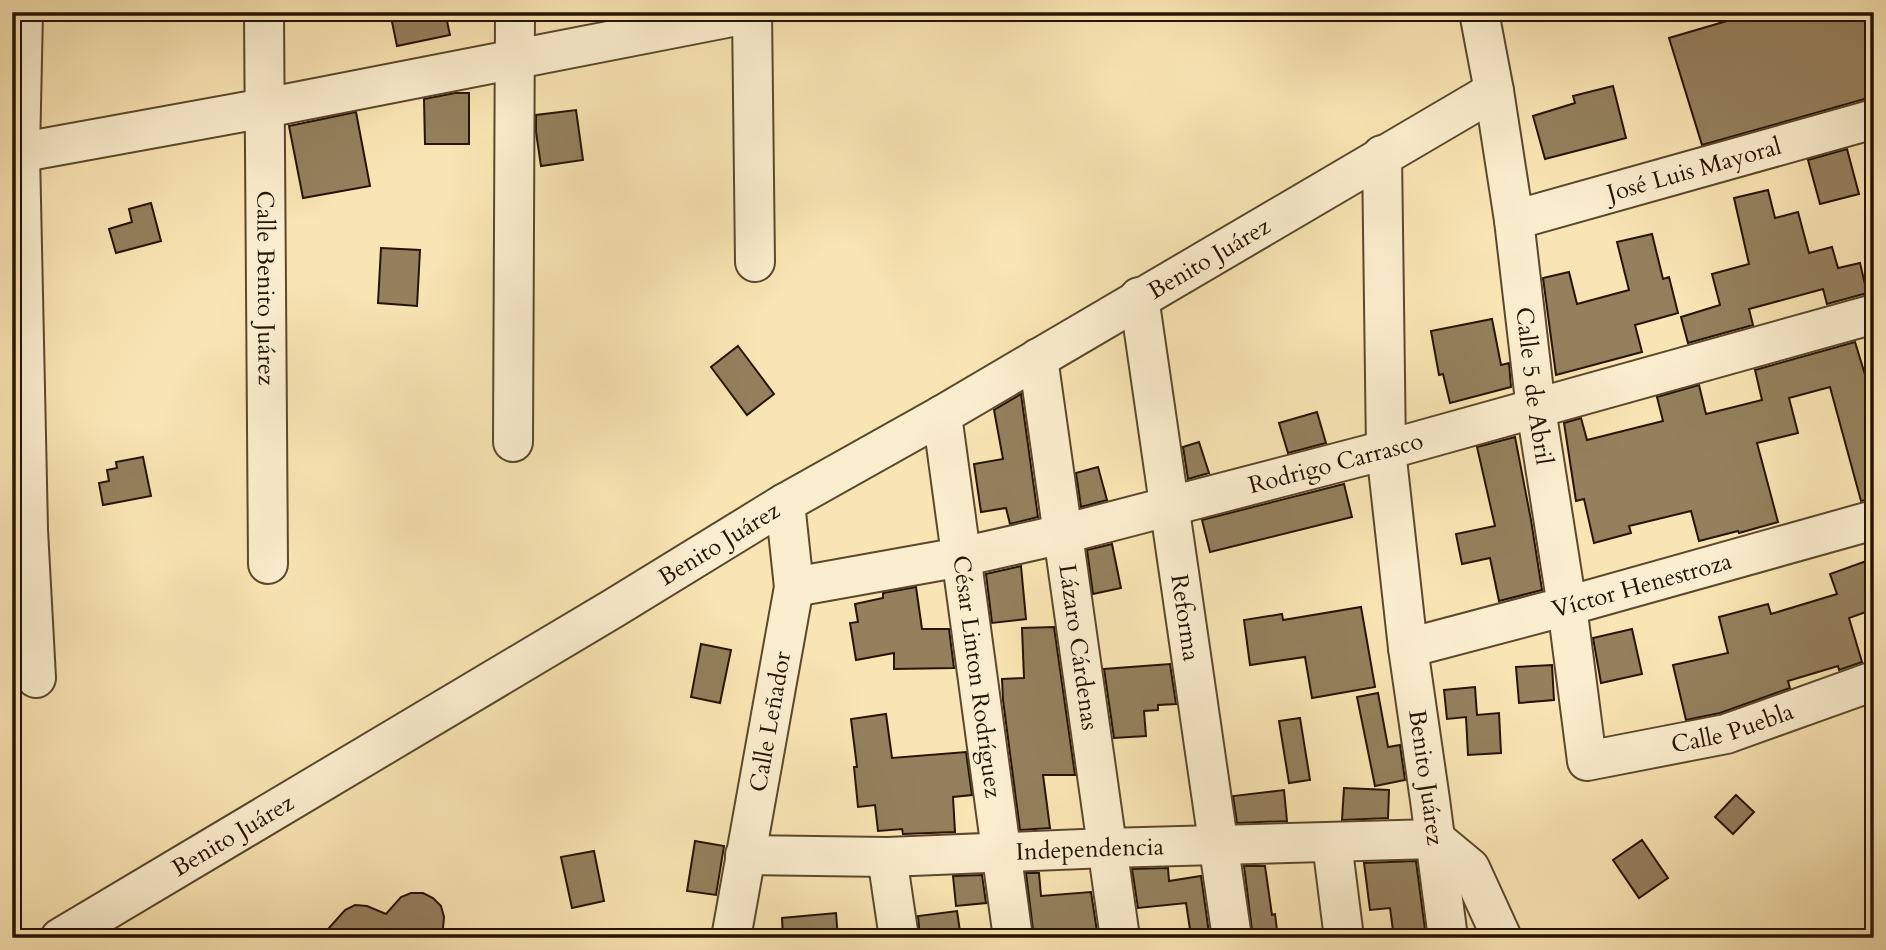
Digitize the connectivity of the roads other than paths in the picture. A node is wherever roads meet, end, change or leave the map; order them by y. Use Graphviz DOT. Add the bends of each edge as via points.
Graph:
graph roads {
  1 [pos="23,12"];
  2 [pos="264,12"];
  3 [pos="515,12"];
  4 [pos="1479,12"];
  5 [pos="752,13"];
  6 [pos="516,60"];
  7 [pos="1494,90"];
  8 [pos="265,108"];
  9 [pos="1874,119"];
  10 [pos="16,154"];
  11 [pos="1382,155"];
  12 [pos="1514,220"];
  13 [pos="755,262"];
  14 [pos="1139,297"];
  15 [pos="1874,314"];
  16 [pos="1038,358"];
  17 [pos="1536,409"];
  18 [pos="942,415"];
  19 [pos="513,442"];
  20 [pos="1386,450"];
  21 [pos="785,503"];
  22 [pos="1170,506"];
  23 [pos="1874,520"];
  24 [pos="1063,534"];
  25 [pos="961,558"];
  26 [pos="268,564"];
  27 [pos="794,587"];
  28 [pos="1567,606"];
  29 [pos="1408,648"];
  30 [pos="36,678"];
  31 [pos="1874,681"];
  32 [pos="1587,761"];
  33 [pos="1434,839"];
  34 [pos="1332,843"];
  35 [pos="1218,846"];
  36 [pos="1107,848"];
  37 [pos="1000,853"];
  38 [pos="745,855"];
  39 [pos="887,857"];
  40 [pos="60,938"];
  41 [pos="731,938"];
  42 [pos="899,938"];
  43 [pos="1013,938"];
  44 [pos="1120,938"];
  45 [pos="1232,938"];
  46 [pos="1344,938"];
  47 [pos="1448,938"];
  48 [pos="1502,938"];
  1 -- 10 [label="street"];
  2 -- 8 [label="street, Calle Benito Juárez"];
  3 -- 6 [label="street"];
  4 -- 7 [label="street, Calle 5 de Abril"];
  5 -- 6 [label="street"];
  5 -- 13 [label="street"];
  6 -- 8 [label="street"];
  6 -- 19 [label="street"];
  7 -- 11 [label="street, Benito Juárez"];
  7 -- 12 [label="street, Calle 5 de Abril"];
  8 -- 10 [label="street"];
  8 -- 26 [label="street, Calle Benito Juárez"];
  9 -- 12 [label="street, José Luis Mayoral"];
  10 -- 30 [label="street"];
  11 -- 14 [label="street, Benito Juárez"];
  11 -- 20 [label="street, Benito Juárez"];
  12 -- 17 [label="street, Calle 5 de Abril"];
  14 -- 16 [label="street, Benito Juárez"];
  14 -- 22 [label="street, Reforma"];
  15 -- 17 [label="street, Rodrigo Carrasco"];
  16 -- 18 [label="street, Benito Juárez"];
  16 -- 24 [label="street, Lázaro Cárdenas"];
  17 -- 20 [label="street, Rodrigo Carrasco"];
  17 -- 28 [label="street, Calle 5 de Abril"];
  18 -- 21 [label="street, Benito Juárez"];
  18 -- 25 [label="street, César Linton Rodríguez"];
  20 -- 22 [label="street, Rodrigo Carrasco"];
  20 -- 29 [label="street, Benito Juárez"];
  21 -- 27 [label="street, Calle Leñador"];
  21 -- 40 [label="street, Benito Juárez"];
  22 -- 24 [label="street, Rodrigo Carrasco"];
  22 -- 35 [label="street, Reforma"];
  23 -- 28 [label="street, Víctor Henestroza"];
  24 -- 25 [label="street, Rodrigo Carrasco"];
  24 -- 36 [label="street, Lázaro Cárdenas"];
  25 -- 27 [label="street, Rodrigo Carrasco"];
  25 -- 37 [label="street, César Linton Rodríguez"];
  27 -- 38 [label="street, Calle Leñador"];
  28 -- 29 [label="street, Víctor Henestroza"];
  28 -- 32 [label="street, Calle 5 de Abril"];
  29 -- 33 [label="street, Benito Juárez"];
  31 -- 32 [label="street, Calle Puebla" via="1726,734"];
  33 -- 34 [label="street, Independencia"];
  33 -- 47 [label="street, Benito Juárez"];
  33 -- 48 [label="street" via="1471,869"];
  34 -- 35 [label="street, Independencia"];
  34 -- 46 [label="street"];
  35 -- 36 [label="street, Independencia"];
  35 -- 45 [label="street, Reforma"];
  36 -- 37 [label="street, Independencia"];
  36 -- 44 [label="street, Lázaro Cárdenas"];
  37 -- 39 [label="street, Independencia"];
  37 -- 43 [label="street, César Linton Rodríguez"];
  38 -- 39 [label="street, Independencia"];
  38 -- 41 [label="street, Calle Leñador"];
  39 -- 42 [label="street"];
}
